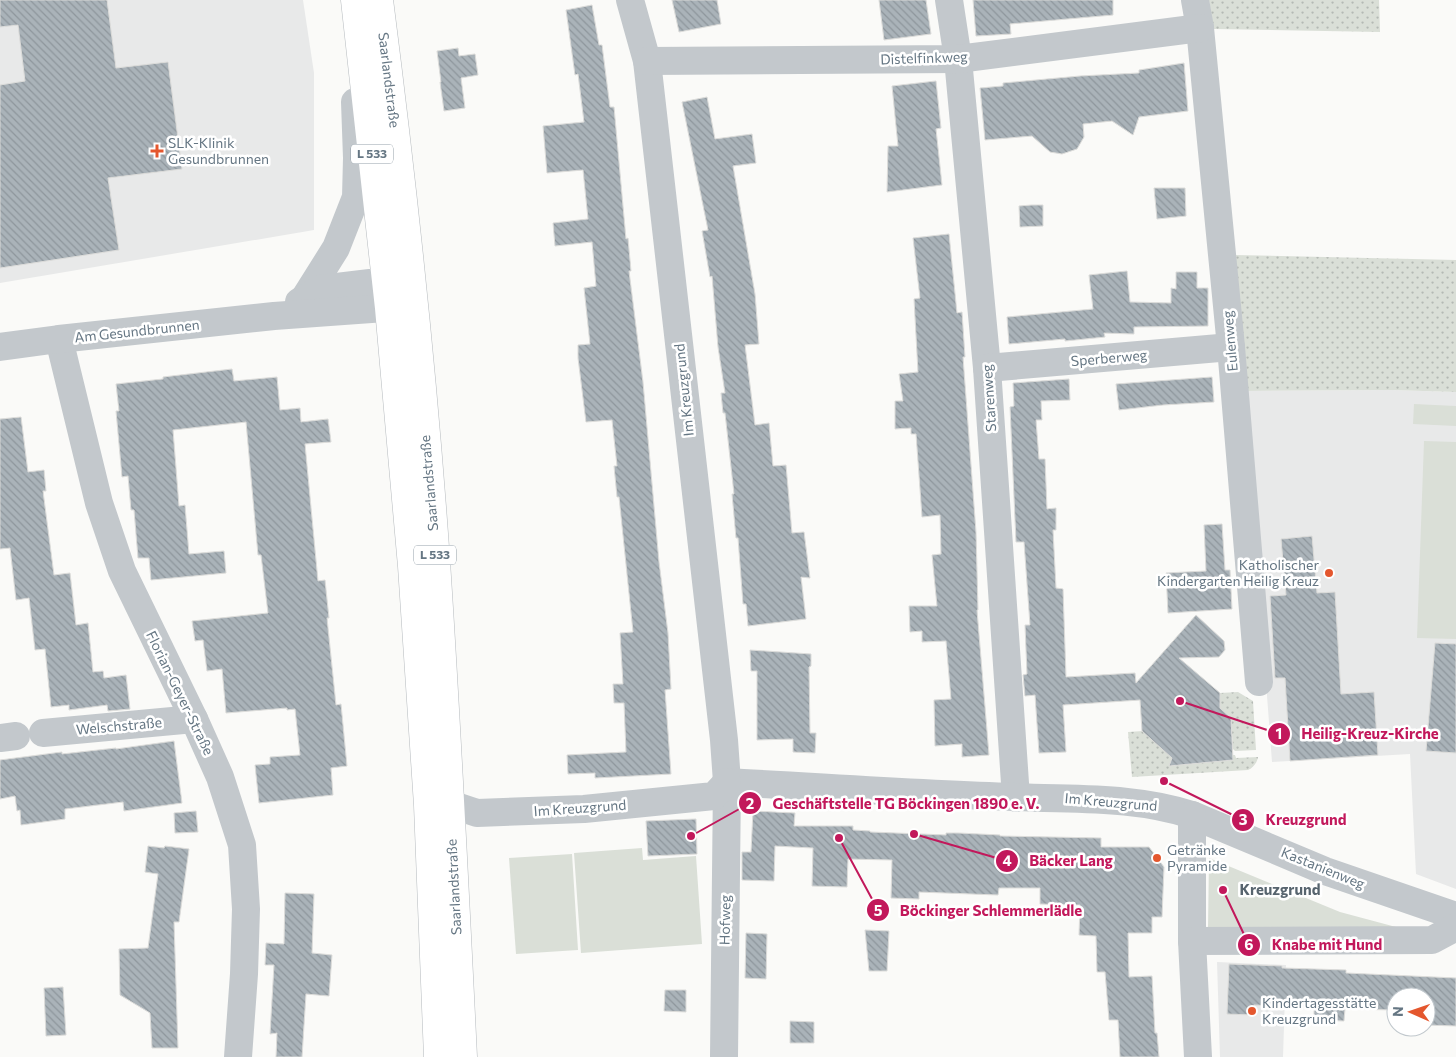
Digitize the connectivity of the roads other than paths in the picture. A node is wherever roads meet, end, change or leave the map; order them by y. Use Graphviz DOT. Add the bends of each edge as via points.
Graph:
graph roads {
  1 [pos="379,0"];
  2 [pos="630,0"];
  3 [pos="949,0"];
  4 [pos="1195,0"];
  5 [pos="357,10"];
  6 [pos="1200,28"];
  7 [pos="958,59"];
  8 [pos="647,61"];
  9 [pos="304,299"];
  10 [pos="397,300"];
  11 [pos="274,316"];
  12 [pos="59,339"];
  13 [pos="1231,347"];
  14 [pos="0,348"];
  15 [pos="987,368"];
  16 [pos="1259,682"];
  17 [pos="194,719"];
  18 [pos="43,733"];
  19 [pos="727,782"];
  20 [pos="1016,798"];
  21 [pos="439,804"];
  22 [pos="1192,814"];
  23 [pos="1456,916"];
  24 [pos="1456,927"];
  25 [pos="1192,941"];
  26 [pos="238,1057"];
  27 [pos="438,1057"];
  28 [pos="463,1057"];
  29 [pos="724,1057"];
  30 [pos="1198,1057"];
  1 -- 10 [label="main road, Saarlandstraße / L 533" via="394,120"];
  2 -- 8 [label="street, Im Kreuzgrund"];
  3 -- 7 [label="street, Starenweg"];
  4 -- 6 [label="street, Eulenweg"];
  5 -- 9 [label="street, Am Gesundbrunnen" via="352,66 356,197 336,248"];
  5 -- 10 [label="main road, Saarlandstraße / L 533"];
  6 -- 7 [label="street, Distelfinkweg"];
  6 -- 13 [label="street, Eulenweg"];
  7 -- 8 [label="street, Distelfinkweg"];
  7 -- 15 [label="street, Starenweg"];
  8 -- 19 [label="street, Im Kreuzgrund"];
  9 -- 10 [label="street, Am Gesundbrunnen" via="320,289 370,283"];
  9 -- 11 [label="street, Am Gesundbrunnen"];
  10 -- 11 [label="street, Am Gesundbrunnen"];
  10 -- 21 [label="main road, Saarlandstraße / L 533" via="435,561"];
  11 -- 12 [label="street, Am Gesundbrunnen"];
  12 -- 14 [label="street, Am Gesundbrunnen"];
  12 -- 17 [label="street, Florian-Geyer-Straße" via="99,503 122,572"];
  13 -- 15 [label="street, Sperberweg"];
  13 -- 16 [label="street, Eulenweg"];
  15 -- 20 [label="street, Starenweg"];
  17 -- 18 [label="street, Welschstraße"];
  17 -- 26 [label="street, Florian-Geyer-Straße" via="220,777 242,845 246,908"];
  19 -- 20 [label="street, Im Kreuzgrund"];
  19 -- 21 [label="street, Im Kreuzgrund" via="714,796 584,809 477,813"];
  19 -- 29 [label="street, Hofweg"];
  20 -- 22 [label="street, Im Kreuzgrund" via="1103,799"];
  21 -- 27 [label="main road, Saarlandstraße / L 533"];
  21 -- 28 [label="main road, Saarlandstraße / L 533"];
  22 -- 23 [label="street, Kastanienweg" via="1325,871"];
  22 -- 25 [label="street"];
  24 -- 25 [label="street" via="1432,940"];
  25 -- 30 [label="street"];
}
